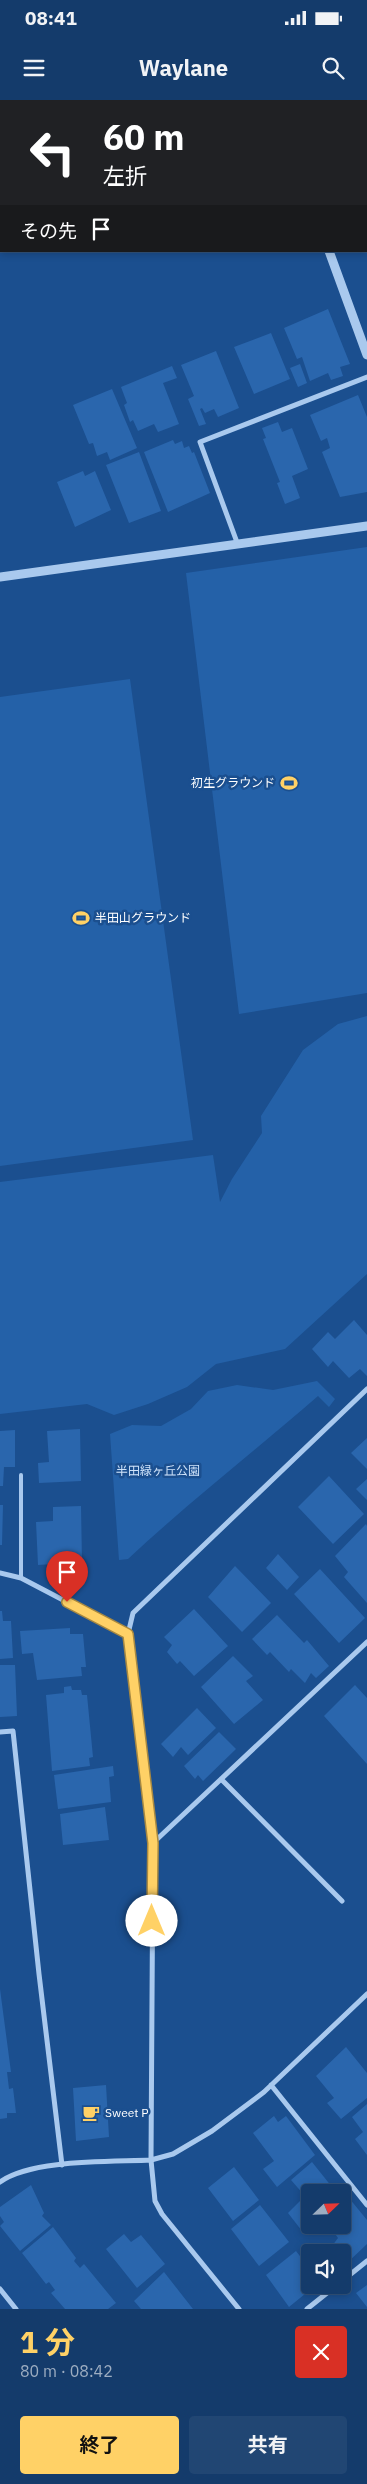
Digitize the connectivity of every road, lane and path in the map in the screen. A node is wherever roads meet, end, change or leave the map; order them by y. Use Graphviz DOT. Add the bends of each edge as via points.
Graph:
graph roads {
  1 [pos="329,252"];
  2 [pos="367,355"];
  3 [pos="367,378"];
  4 [pos="367,526"];
  5 [pos="238,545"];
  6 [pos="0,577"];
  7 [pos="367,1389"];
  8 [pos="21,1475"];
  9 [pos="0,1573"];
  10 [pos="21,1578"];
  11 [pos="128,1634"];
  12 [pos="367,1642"];
  13 [pos="0,1732"];
  14 [pos="221,1779"];
  15 [pos="153,1843"];
  16 [pos="342,1901"];
  17 [pos="367,1994"];
  18 [pos="271,2085"];
  19 [pos="151,2160"];
  20 [pos="62,2165"];
  21 [pos="0,2182"];
  22 [pos="367,2205"];
  23 [pos="367,2261"];
  24 [pos="351,2273"];
  25 [pos="0,2289"];
  26 [pos="326,2294"];
  27 [pos="16,2309"];
  28 [pos="239,2309"];
  29 [pos="307,2309"];
  1 -- 2 [label="street"];
  3 -- 5 [label="street" via="200,442"];
  4 -- 5 [label="street"];
  5 -- 6 [label="street"];
  7 -- 11 [label="street" via="133,1613"];
  8 -- 10 [label="lane"];
  9 -- 10 [label="street"];
  10 -- 11 [label="street"];
  11 -- 15 [label="street"];
  12 -- 14 [label="street"];
  13 -- 20 [label="street" via="14,1731"];
  14 -- 15 [label="street"];
  14 -- 16 [label="street"];
  15 -- 19 [label="street"];
  17 -- 18 [label="street"];
  18 -- 19 [label="street" via="212,2131 173,2154"];
  18 -- 22 [label="street"];
  19 -- 20 [label="street"];
  19 -- 28 [label="street" via="155,2202 162,2214"];
  20 -- 21 [label="street" via="10,2175"];
  23 -- 24 [label="street"];
  25 -- 27 [label="street"];
  26 -- 29 [label="street"];
}
